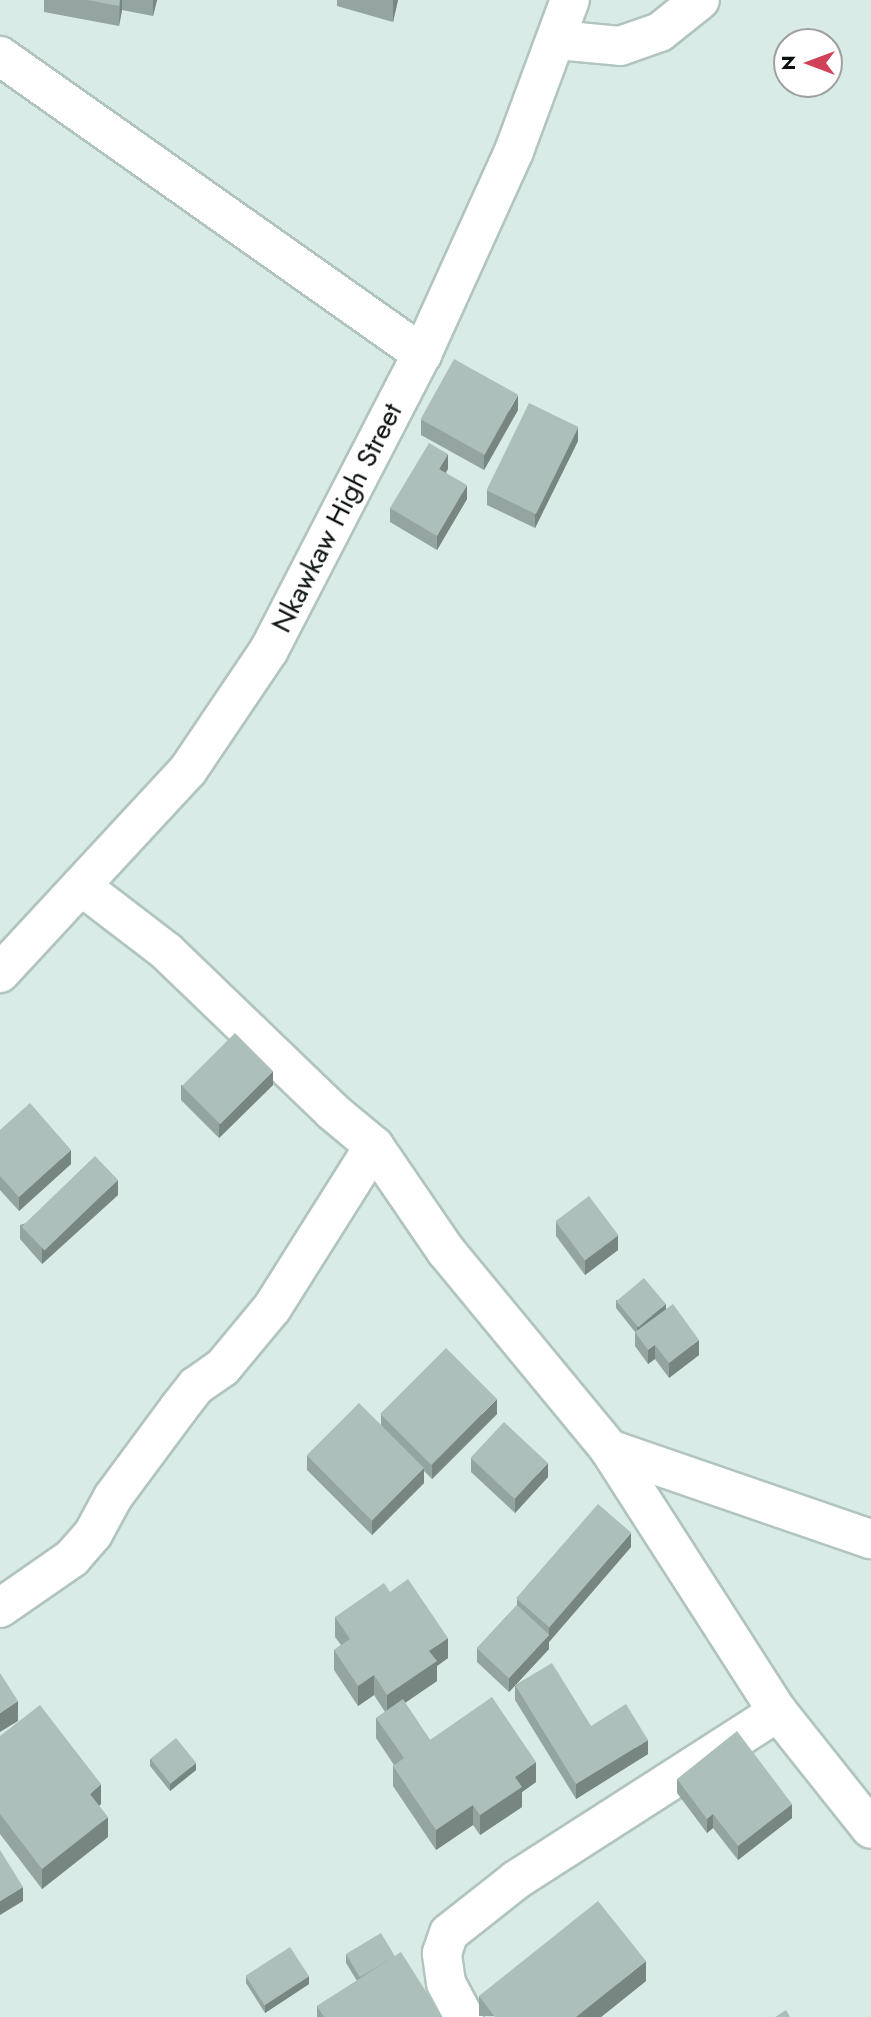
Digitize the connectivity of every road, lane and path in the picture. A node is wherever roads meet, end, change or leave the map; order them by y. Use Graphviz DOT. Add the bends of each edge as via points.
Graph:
graph roads {
  1 [pos="570,0"];
  2 [pos="700,0"];
  3 [pos="557,40"];
  4 [pos="0,56"];
  5 [pos="422,354"];
  6 [pos="81,886"];
  7 [pos="0,972"];
  8 [pos="374,1146"];
  9 [pos="609,1449"];
  10 [pos="871,1539"];
  11 [pos="0,1608"];
  12 [pos="778,1712"];
  13 [pos="871,1829"];
  14 [pos="464,2017"];
  1 -- 3 [label="street, Nkawkaw High Street"];
  2 -- 3 [label="street" via="660,32 621,46"];
  3 -- 5 [label="street, Nkawkaw High Street" via="514,151"];
  4 -- 5 [label="street"];
  5 -- 6 [label="street, Nkawkaw High Street" via="269,650 188,770"];
  6 -- 7 [label="street, Nkawkaw High Street"];
  6 -- 8 [label="street" via="166,951"];
  8 -- 9 [label="street" via="446,1251"];
  8 -- 11 [label="street" via="272,1308 223,1367 196,1387 178,1409 113,1497 93,1534 72,1558"];
  9 -- 10 [label="street"];
  9 -- 12 [label="street"];
  12 -- 13 [label="street"];
  12 -- 14 [label="street" via="516,1880 449,1933 442,1952 446,1983"];
}
